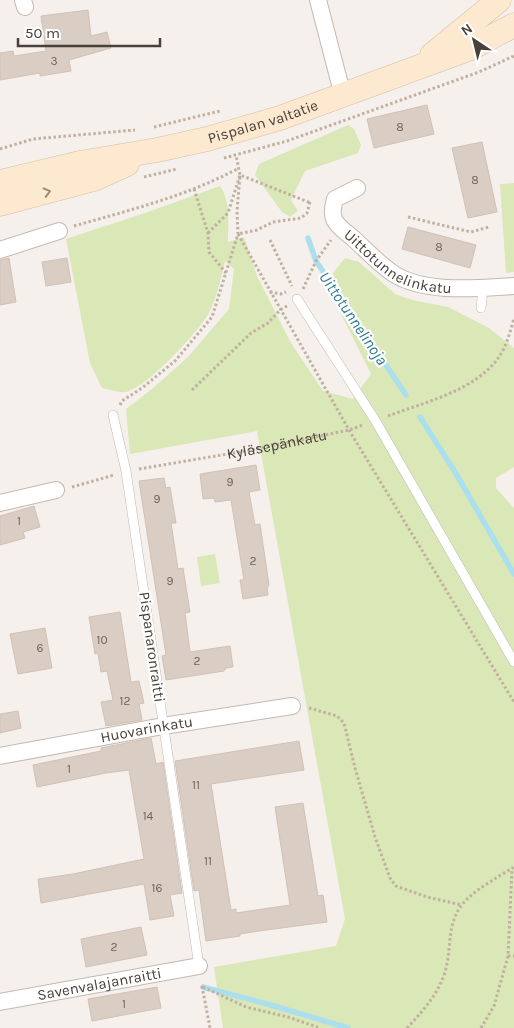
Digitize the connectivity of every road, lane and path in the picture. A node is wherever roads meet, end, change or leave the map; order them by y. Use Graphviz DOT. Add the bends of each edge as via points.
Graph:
graph roads {
  1 [pos="318,0"];
  2 [pos="499,0"];
  3 [pos="514,25"];
  4 [pos="414,68"];
  5 [pos="343,96"];
  6 [pos="228,109"];
  7 [pos="152,127"];
  8 [pos="142,130"];
  9 [pos="0,149"];
  10 [pos="157,150"];
  11 [pos="236,156"];
  12 [pos="238,168"];
  13 [pos="240,175"];
  14 [pos="0,182"];
  15 [pos="357,188"];
  16 [pos="194,189"];
  17 [pos="310,202"];
  18 [pos="0,204"];
  19 [pos="326,209"];
  20 [pos="408,217"];
  21 [pos="341,228"];
  22 [pos="490,228"];
  23 [pos="59,230"];
  24 [pos="208,233"];
  25 [pos="238,234"];
  26 [pos="270,240"];
  27 [pos="0,250"];
  28 [pos="226,274"];
  29 [pos="292,284"];
  30 [pos="514,286"];
  31 [pos="483,288"];
  32 [pos="270,291"];
  33 [pos="297,299"];
  34 [pos="481,308"];
  35 [pos="280,310"];
  36 [pos="514,318"];
  37 [pos="192,390"];
  38 [pos="113,416"];
  39 [pos="375,420"];
  40 [pos="349,430"];
  41 [pos="126,471"];
  42 [pos="56,490"];
  43 [pos="0,503"];
  44 [pos="514,662"];
  45 [pos="514,702"];
  46 [pos="292,706"];
  47 [pos="163,726"];
  48 [pos="0,756"];
  49 [pos="513,868"];
  50 [pos="462,905"];
  51 [pos="508,956"];
  52 [pos="514,956"];
  53 [pos="199,966"];
  54 [pos="203,987"];
  55 [pos="0,1002"];
  56 [pos="210,1028"];
  57 [pos="320,1028"];
  58 [pos="407,1028"];
  59 [pos="480,1028"];
  1 -- 5 [label="street"];
  2 -- 4 [label="main road"];
  3 -- 4 [label="main road, Pispalan valtatie" via="471,48"];
  4 -- 5 [label="main road, Pispalan valtatie"];
  5 -- 10 [label="main road, Pispalan valtatie" via="247,128"];
  6 -- 7 [label="path"];
  8 -- 9 [label="path" via="33,139"];
  10 -- 14 [label="main road, Pispalan valtatie" via="80,163"];
  18 -- 10 [label="main road, one-way" via="94,179"];
  11 -- 12 [label="path"];
  12 -- 13 [label="path"];
  12 -- 16 [label="path"];
  13 -- 17 [label="path"];
  13 -- 24 [label="path" via="228,213"];
  13 -- 25 [label="path"];
  15 -- 19 [label="street, Uittotunnelinkatu" via="335,199"];
  16 -- 23 [label="path"];
  16 -- 24 [label="path"];
  17 -- 19 [label="path"];
  17 -- 25 [label="path" via="308,213 301,218 273,222"];
  19 -- 21 [label="street, Uittotunnelinkatu"];
  20 -- 22 [label="path" via="471,232"];
  21 -- 31 [label="street, Uittotunnelinkatu" via="393,273 407,281 431,287"];
  21 -- 33 [label="path" via="316,261"];
  23 -- 27 [label="street"];
  24 -- 28 [label="path" via="209,252"];
  25 -- 28 [label="path"];
  25 -- 32 [label="path"];
  26 -- 29 [label="path"];
  28 -- 38 [label="path" via="212,317 175,361 122,401"];
  29 -- 32 [label="path" via="281,294"];
  29 -- 33 [label="path"];
  30 -- 31 [label="street, Uittotunnelinkatu"];
  31 -- 34 [label="lane"];
  32 -- 35 [label="path"];
  33 -- 39 [label="lane"];
  35 -- 37 [label="path"];
  35 -- 40 [label="path"];
  36 -- 39 [label="path, Kyläsepänkatu" via="499,357 480,377 452,392"];
  38 -- 41 [label="lane, Pispanaronraitti"];
  39 -- 40 [label="path, Kyläsepänkatu"];
  39 -- 44 [label="lane"];
  40 -- 41 [label="path, Kyläsepänkatu"];
  40 -- 45 [label="path"];
  41 -- 42 [label="path, Kyläsepänkatu"];
  41 -- 47 [label="lane, Pispanaronraitti"];
  42 -- 43 [label="street"];
  46 -- 47 [label="street, Huovarinkatu"];
  46 -- 50 [label="path" via="316,709 336,716 344,723 375,837 396,886"];
  47 -- 48 [label="street, Huovarinkatu"];
  47 -- 53 [label="lane, Pispanaronraitti"];
  49 -- 50 [label="path"];
  49 -- 51 [label="path"];
  50 -- 58 [label="path" via="452,923 443,980 427,1007"];
  51 -- 52 [label="path"];
  51 -- 59 [label="path" via="494,1006"];
  53 -- 54 [label="path"];
  53 -- 55 [label="street, Savenvalajanraitti"];
  54 -- 56 [label="path"];
  54 -- 57 [label="path" via="246,1007"];
}
